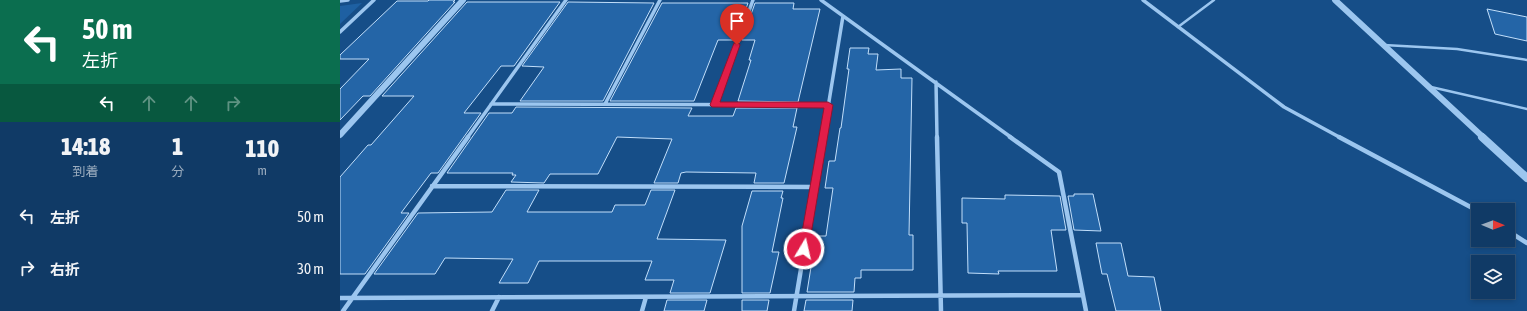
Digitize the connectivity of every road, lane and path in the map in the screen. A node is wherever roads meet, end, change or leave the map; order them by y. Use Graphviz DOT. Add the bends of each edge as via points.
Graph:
graph roads {
  1 [pos="348,0"];
  2 [pos="374,0"];
  3 [pos="463,0"];
  4 [pos="566,0"];
  5 [pos="660,0"];
  6 [pos="753,0"];
  7 [pos="821,0"];
  8 [pos="1143,0"];
  9 [pos="1214,0"];
  10 [pos="1335,0"];
  11 [pos="340,1"];
  12 [pos="844,16"];
  13 [pos="1178,27"];
  14 [pos="340,32"];
  15 [pos="1382,45"];
  16 [pos="1527,60"];
  17 [pos="936,82"];
  18 [pos="1428,86"];
  19 [pos="491,104"];
  20 [pos="605,104"];
  21 [pos="715,105"];
  22 [pos="828,105"];
  23 [pos="1527,110"];
  24 [pos="340,135"];
  25 [pos="1527,178"];
  26 [pos="432,186"];
  27 [pos="815,187"];
  28 [pos="1471,207"];
  29 [pos="1515,235"];
  30 [pos="1527,243"];
  31 [pos="1083,295"];
  32 [pos="796,296"];
  33 [pos="940,296"];
  34 [pos="499,297"];
  35 [pos="646,297"];
  36 [pos="340,298"];
  37 [pos="352,298"];
  38 [pos="343,311"];
  39 [pos="492,311"];
  40 [pos="642,311"];
  41 [pos="794,311"];
  42 [pos="941,311"];
  43 [pos="1086,311"];
  1 -- 11 [label="street"];
  2 -- 14 [label="street"];
  3 -- 24 [label="street"];
  4 -- 19 [label="street"];
  5 -- 20 [label="street"];
  6 -- 21 [label="street"];
  7 -- 12 [label="street"];
  8 -- 13 [label="street"];
  9 -- 13 [label="lane"];
  10 -- 15 [label="street"];
  12 -- 17 [label="street"];
  12 -- 22 [label="street"];
  13 -- 28 [label="street" via="1284,107"];
  15 -- 16 [label="lane" via="1458,49"];
  15 -- 18 [label="street"];
  17 -- 31 [label="street" via="1059,172"];
  17 -- 33 [label="street"];
  18 -- 23 [label="lane"];
  18 -- 25 [label="street"];
  19 -- 20 [label="street"];
  19 -- 26 [label="street"];
  20 -- 21 [label="street"];
  21 -- 22 [label="street"];
  22 -- 27 [label="street"];
  26 -- 27 [label="street"];
  26 -- 37 [label="street"];
  27 -- 32 [label="street"];
  29 -- 30 [label="street"];
  31 -- 33 [label="street"];
  31 -- 43 [label="street"];
  32 -- 33 [label="street"];
  32 -- 35 [label="street"];
  32 -- 41 [label="street"];
  33 -- 42 [label="street"];
  34 -- 35 [label="street"];
  34 -- 37 [label="street"];
  34 -- 39 [label="street"];
  35 -- 40 [label="street"];
  36 -- 37 [label="street"];
  37 -- 38 [label="street"];
}
